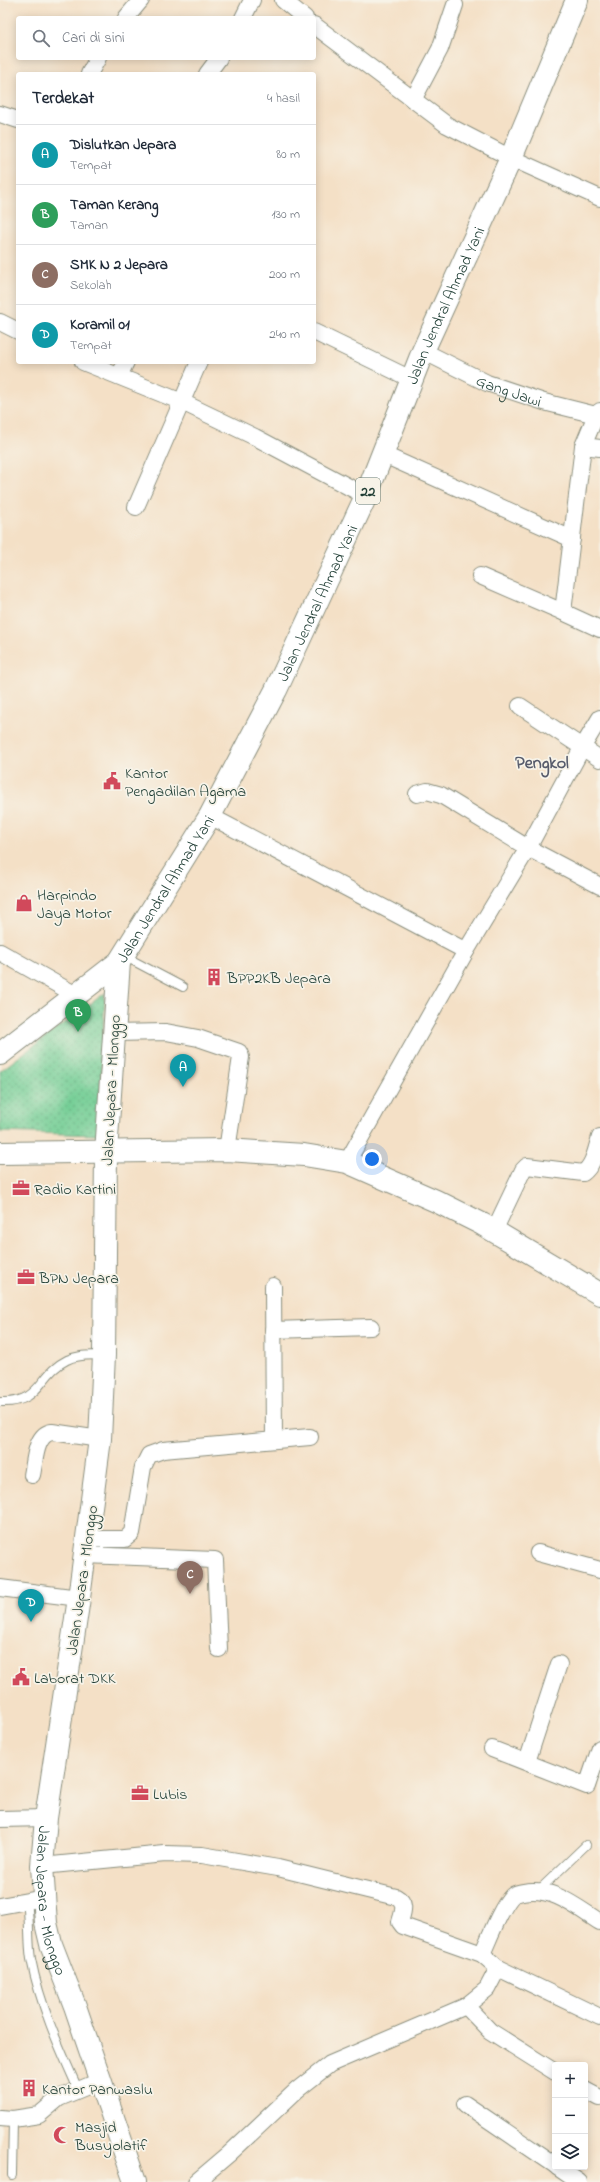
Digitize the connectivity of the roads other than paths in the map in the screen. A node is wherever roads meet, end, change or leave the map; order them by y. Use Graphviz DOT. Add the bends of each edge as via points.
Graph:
graph roads {
  1 [pos="141,0"];
  2 [pos="252,0"];
  3 [pos="283,0"];
  4 [pos="573,2"];
  5 [pos="455,5"];
  6 [pos="128,16"];
  7 [pos="244,16"];
  8 [pos="303,16"];
  9 [pos="316,27"];
  10 [pos="97,60"];
  11 [pos="218,60"];
  12 [pos="90,72"];
  13 [pos="208,72"];
  14 [pos="413,100"];
  15 [pos="0,114"];
  16 [pos="16,119"];
  17 [pos="511,158"];
  18 [pos="600,198"];
  19 [pos="0,322"];
  20 [pos="16,330"];
  21 [pos="316,333"];
  22 [pos="423,351"];
  23 [pos="94,364"];
  24 [pos="198,364"];
  25 [pos="123,369"];
  26 [pos="411,379"];
  27 [pos="182,402"];
  28 [pos="599,414"];
  29 [pos="583,446"];
  30 [pos="600,448"];
  31 [pos="382,454"];
  32 [pos="366,496"];
  33 [pos="136,507"];
  34 [pos="572,539"];
  35 [pos="480,576"];
  36 [pos="563,612"];
  37 [pos="600,629"];
  38 [pos="520,706"];
  39 [pos="600,718"];
  40 [pos="582,748"];
  41 [pos="600,759"];
  42 [pos="417,794"];
  43 [pos="210,816"];
  44 [pos="528,848"];
  45 [pos="600,886"];
  46 [pos="466,951"];
  47 [pos="0,952"];
  48 [pos="121,959"];
  49 [pos="183,987"];
  50 [pos="76,995"];
  51 [pos="113,1033"];
  52 [pos="0,1054"];
  53 [pos="600,1137"];
  54 [pos="227,1150"];
  55 [pos="0,1153"];
  56 [pos="106,1153"];
  57 [pos="347,1162"];
  58 [pos="494,1231"];
  59 [pos="273,1286"];
  60 [pos="600,1294"];
  61 [pos="371,1327"];
  62 [pos="273,1330"];
  63 [pos="104,1355"];
  64 [pos="0,1402"];
  65 [pos="310,1437"];
  66 [pos="100,1439"];
  67 [pos="274,1440"];
  68 [pos="32,1475"];
  69 [pos="85,1547"];
  70 [pos="538,1553"];
  71 [pos="600,1570"];
  72 [pos="0,1588"];
  73 [pos="79,1598"];
  74 [pos="219,1649"];
  75 [pos="559,1664"];
  76 [pos="492,1748"];
  77 [pos="600,1748"];
  78 [pos="527,1762"];
  79 [pos="594,1788"];
  80 [pos="46,1818"];
  81 [pos="0,1819"];
  82 [pos="586,1845"];
  83 [pos="42,1866"];
  84 [pos="539,1890"];
  85 [pos="36,1899"];
  86 [pos="0,1906"];
  87 [pos="600,1922"];
  88 [pos="482,1954"];
  89 [pos="498,1968"];
  90 [pos="466,2006"];
  91 [pos="600,2017"];
  92 [pos="552,2070"];
  93 [pos="100,2081"];
  94 [pos="78,2089"];
  95 [pos="588,2092"];
  96 [pos="600,2098"];
  97 [pos="465,2104"];
  98 [pos="7,2118"];
  99 [pos="552,2163"];
  100 [pos="562,2170"];
  101 [pos="12,2175"];
  102 [pos="135,2182"];
  103 [pos="196,2182"];
  104 [pos="579,2182"];
  1 -- 6 [label="street"];
  2 -- 7 [label="street"];
  3 -- 8 [label="street"];
  4 -- 17 [label="main road, Jalan Jendral Ahmad Yani / 22"];
  5 -- 14 [label="street" via="440,50"];
  9 -- 14 [label="street"];
  10 -- 12 [label="street"];
  11 -- 13 [label="street"];
  14 -- 17 [label="street" via="447,125"];
  15 -- 16 [label="street"];
  17 -- 18 [label="street"];
  17 -- 22 [label="main road, Jalan Jendral Ahmad Yani / 22"];
  19 -- 20 [label="street"];
  21 -- 26 [label="street"];
  22 -- 26 [label="main road, Jalan Jendral Ahmad Yani / 22"];
  22 -- 28 [label="street, Gang Jawi" via="487,383 544,402"];
  23 -- 25 [label="street"];
  24 -- 27 [label="street"];
  25 -- 27 [label="street"];
  26 -- 31 [label="main road, Jalan Jendral Ahmad Yani / 22"];
  27 -- 32 [label="street" via="255,437"];
  27 -- 33 [label="street"];
  28 -- 29 [label="street"];
  29 -- 30 [label="street"];
  29 -- 34 [label="street"];
  31 -- 32 [label="main road, Jalan Jendral Ahmad Yani / 22"];
  31 -- 34 [label="street"];
  32 -- 43 [label="main road, Jalan Jendral Ahmad Yani / 22" via="279,683"];
  34 -- 36 [label="street"];
  35 -- 36 [label="street"];
  36 -- 37 [label="street"];
  38 -- 40 [label="street"];
  39 -- 40 [label="street"];
  40 -- 41 [label="street"];
  40 -- 44 [label="street"];
  42 -- 44 [label="street" via="427,791 441,795"];
  43 -- 46 [label="street"];
  43 -- 48 [label="main road, Jalan Jendral Ahmad Yani / 22"];
  44 -- 45 [label="street"];
  44 -- 46 [label="street"];
  46 -- 57 [label="street"];
  47 -- 50 [label="street"];
  48 -- 49 [label="lane"];
  48 -- 50 [label="main road, Jalan Jendral Ahmad Yani / 22"];
  48 -- 51 [label="main road, Jalan Jepara - Mlonggo"];
  50 -- 52 [label="main road, Jalan Jendral Ahmad Yani / 22"];
  51 -- 54 [label="street" via="166,1032 198,1038 237,1050 241,1057"];
  51 -- 56 [label="main road, Jalan Jepara - Mlonggo"];
  53 -- 58 [label="street" via="591,1163 583,1173 527,1166 522,1170"];
  54 -- 56 [label="main road"];
  54 -- 57 [label="main road" via="304,1155"];
  55 -- 56 [label="main road"];
  56 -- 63 [label="main road, Jalan Jepara - Mlonggo"];
  57 -- 58 [label="main road" via="436,1200"];
  58 -- 60 [label="main road"];
  59 -- 62 [label="street"];
  61 -- 62 [label="street"];
  62 -- 67 [label="street"];
  63 -- 64 [label="lane" via="72,1357 57,1367 32,1394 12,1402"];
  63 -- 66 [label="main road, Jalan Jepara - Mlonggo"];
  65 -- 67 [label="street"];
  66 -- 68 [label="street" via="52,1432 46,1434 40,1439"];
  66 -- 69 [label="main road, Jalan Jepara - Mlonggo"];
  67 -- 69 [label="street" via="162,1450 149,1455 143,1467 132,1533 125,1539"];
  69 -- 73 [label="main road, Jalan Jepara - Mlonggo"];
  69 -- 74 [label="street" via="215,1560"];
  70 -- 71 [label="street"];
  72 -- 73 [label="street"];
  73 -- 80 [label="main road, Jalan Jepara - Mlonggo"];
  75 -- 78 [label="street"];
  76 -- 78 [label="street"];
  77 -- 79 [label="street"];
  78 -- 79 [label="street"];
  80 -- 81 [label="street"];
  80 -- 83 [label="main road, Jalan Jepara - Mlonggo"];
  82 -- 84 [label="lane"];
  83 -- 85 [label="main road, Jalan Jepara - Mlonggo"];
  83 -- 88 [label="street" via="165,1854 231,1858 396,1897 404,1906 400,1922 404,1926"];
  84 -- 87 [label="street" via="567,1901"];
  84 -- 88 [label="street" via="517,1893 511,1897"];
  85 -- 86 [label="street"];
  85 -- 93 [label="main road, Jalan Jepara - Mlonggo"];
  85 -- 94 [label="lane" via="29,1944 37,1982 44,2006"];
  88 -- 89 [label="street"];
  89 -- 90 [label="street" via="487,1989"];
  89 -- 91 [label="street"];
  90 -- 92 [label="street" via="490,2031"];
  90 -- 103 [label="street" via="330,2064 297,2090"];
  93 -- 94 [label="street"];
  93 -- 102 [label="main road, Jalan Jepara - Mlonggo"];
  94 -- 98 [label="street" via="59,2098 39,2115"];
  95 -- 96 [label="street"];
  97 -- 99 [label="street"];
  98 -- 101 [label="lane"];
  100 -- 104 [label="street"];
}
